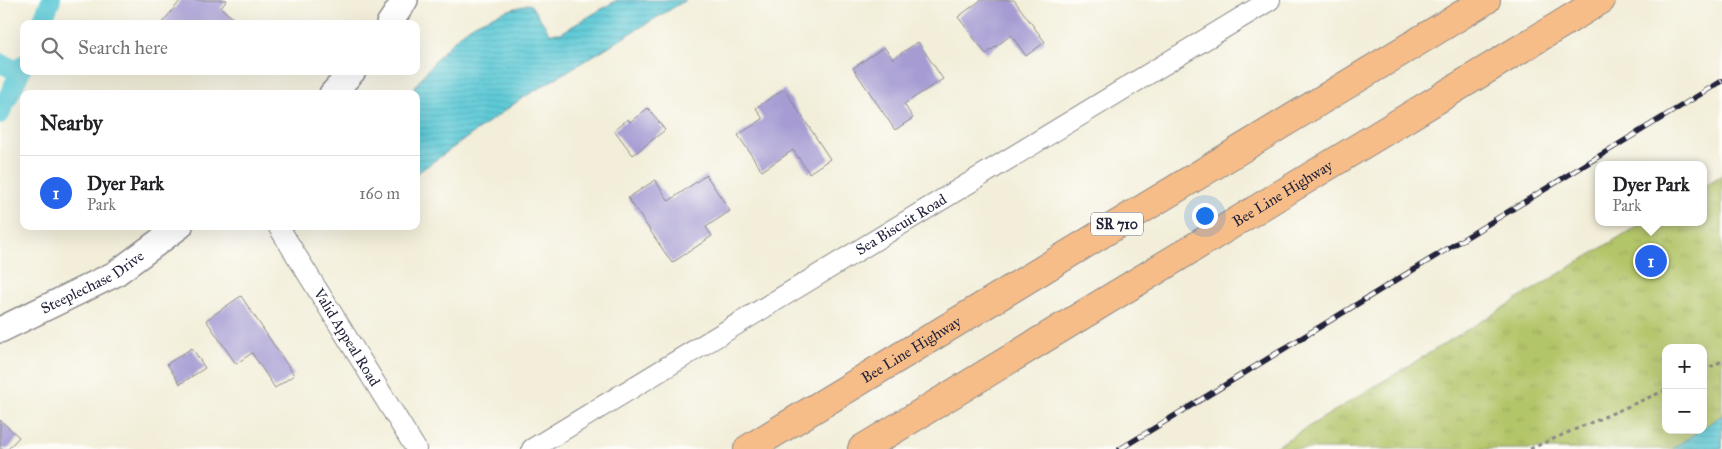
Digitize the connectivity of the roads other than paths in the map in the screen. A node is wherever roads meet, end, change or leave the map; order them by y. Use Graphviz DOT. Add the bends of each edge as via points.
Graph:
graph roads {
  1 [pos="405,0"];
  2 [pos="1270,0"];
  3 [pos="1486,0"];
  4 [pos="1601,0"];
  5 [pos="392,20"];
  6 [pos="349,75"];
  7 [pos="336,90"];
  8 [pos="175,230"];
  9 [pos="280,230"];
  10 [pos="0,330"];
  11 [pos="416,449"];
  12 [pos="532,449"];
  13 [pos="748,449"];
  14 [pos="862,449"];
  1 -- 5 [label="street"];
  2 -- 12 [label="street, Sea Biscuit Road"];
  3 -- 13 [label="highway, Bee Line Highway / SR 710"];
  4 -- 14 [label="highway, Bee Line Highway"];
  6 -- 7 [label="street"];
  8 -- 10 [label="street, Steeplechase Drive" via="115,274"];
  9 -- 11 [label="street, Valid Appeal Road"];
}
